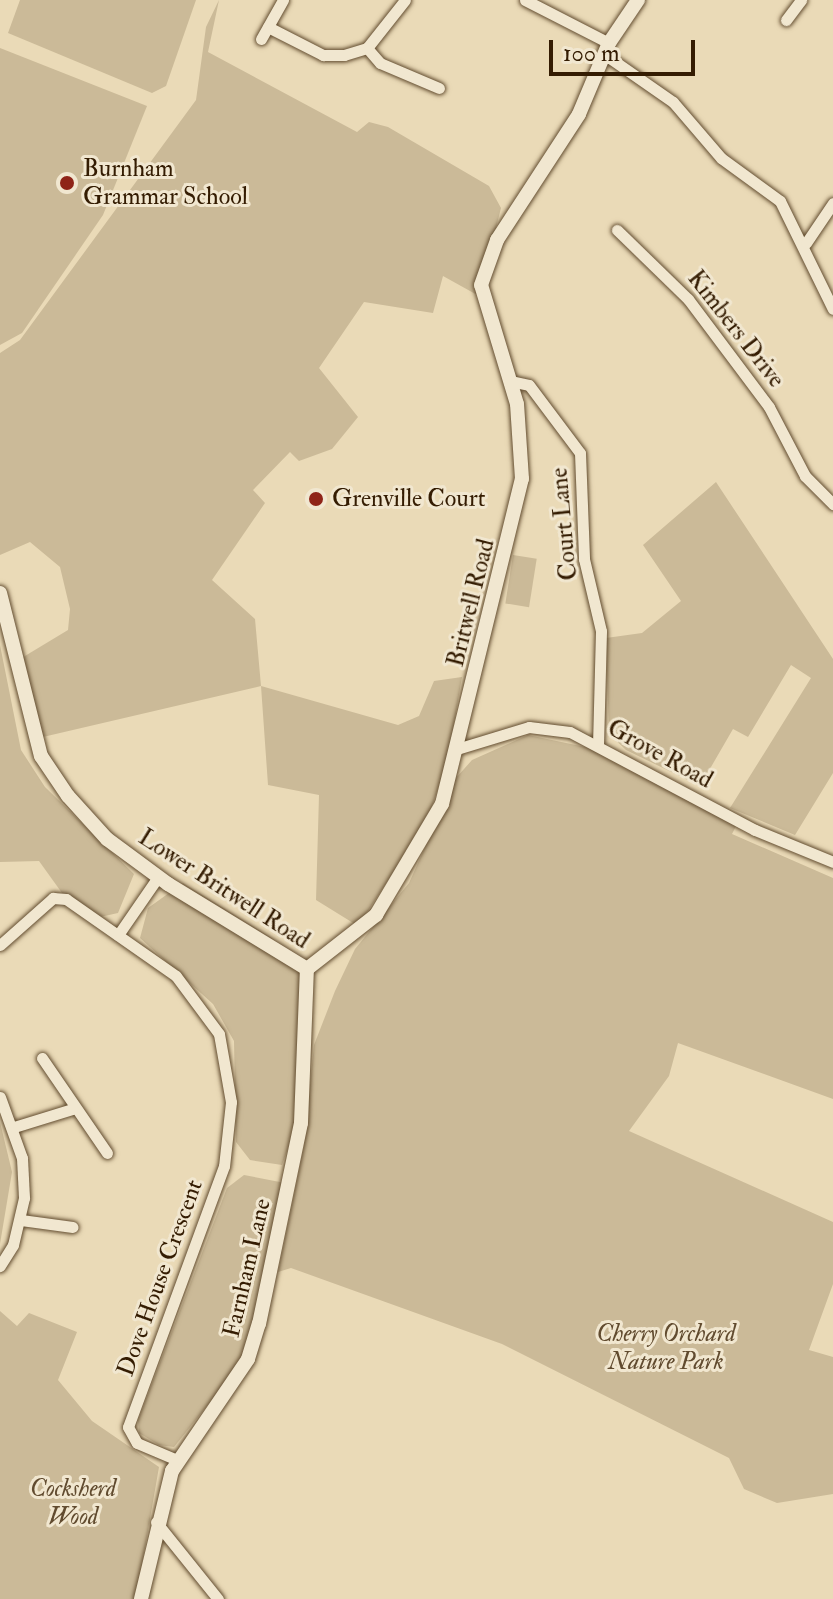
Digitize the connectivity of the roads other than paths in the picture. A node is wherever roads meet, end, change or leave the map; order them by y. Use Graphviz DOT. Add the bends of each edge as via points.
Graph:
graph roads {
  1 [pos="283,0"];
  2 [pos="405,0"];
  3 [pos="525,0"];
  4 [pos="638,0"];
  5 [pos="801,0"];
  6 [pos="786,20"];
  7 [pos="268,27"];
  8 [pos="261,39"];
  9 [pos="367,48"];
  10 [pos="606,48"];
  11 [pos="439,88"];
  12 [pos="833,203"];
  13 [pos="617,230"];
  14 [pos="806,243"];
  15 [pos="833,309"];
  16 [pos="510,381"];
  17 [pos="833,504"];
  18 [pos="0,593"];
  19 [pos="598,744"];
  20 [pos="460,748"];
  21 [pos="833,862"];
  22 [pos="158,877"];
  23 [pos="118,935"];
  24 [pos="0,945"];
  25 [pos="307,969"];
  26 [pos="42,1058"];
  27 [pos="0,1097"];
  28 [pos="72,1109"];
  29 [pos="14,1127"];
  30 [pos="107,1153"];
  31 [pos="21,1220"];
  32 [pos="73,1227"];
  33 [pos="0,1266"];
  34 [pos="177,1460"];
  35 [pos="155,1521"];
  36 [pos="141,1599"];
  37 [pos="218,1599"];
  1 -- 7 [label="street"];
  2 -- 9 [label="street"];
  3 -- 10 [label="street"];
  4 -- 10 [label="street, Britwell Road"];
  5 -- 6 [label="street"];
  7 -- 8 [label="street"];
  7 -- 9 [label="street" via="323,55"];
  9 -- 11 [label="street" via="380,63"];
  10 -- 14 [label="street" via="673,102 721,158 780,201"];
  10 -- 16 [label="street, Britwell Road" via="579,114 487,262 483,306"];
  12 -- 14 [label="street"];
  13 -- 17 [label="street, Kimbers Drive" via="688,299 769,407 805,476"];
  14 -- 15 [label="street"];
  16 -- 19 [label="street, Court Lane" via="529,385 580,453 584,559 601,631"];
  16 -- 20 [label="street, Britwell Road" via="522,479"];
  18 -- 22 [label="street, Lower Britwell Road" via="41,756 107,839"];
  19 -- 20 [label="street, Grove Road" via="529,727"];
  19 -- 21 [label="street, Grove Road" via="755,830"];
  20 -- 25 [label="street, Britwell Road" via="429,835 393,894 346,945"];
  22 -- 23 [label="street"];
  22 -- 25 [label="street, Lower Britwell Road"];
  23 -- 24 [label="street, Dove House Crescent" via="66,899 53,898"];
  23 -- 34 [label="street, Dove House Crescent" via="203,1004 228,1061 224,1166 128,1427 137,1443"];
  25 -- 34 [label="street, Farnham Lane" via="301,1123 259,1324 248,1359"];
  26 -- 28 [label="street" via="73,1096"];
  27 -- 29 [label="street"];
  28 -- 29 [label="street"];
  28 -- 30 [label="street"];
  29 -- 31 [label="street" via="22,1158"];
  31 -- 32 [label="street"];
  31 -- 33 [label="street"];
  34 -- 35 [label="street, Farnham Lane"];
  35 -- 36 [label="street, Farnham Lane"];
  35 -- 37 [label="street"];
}
